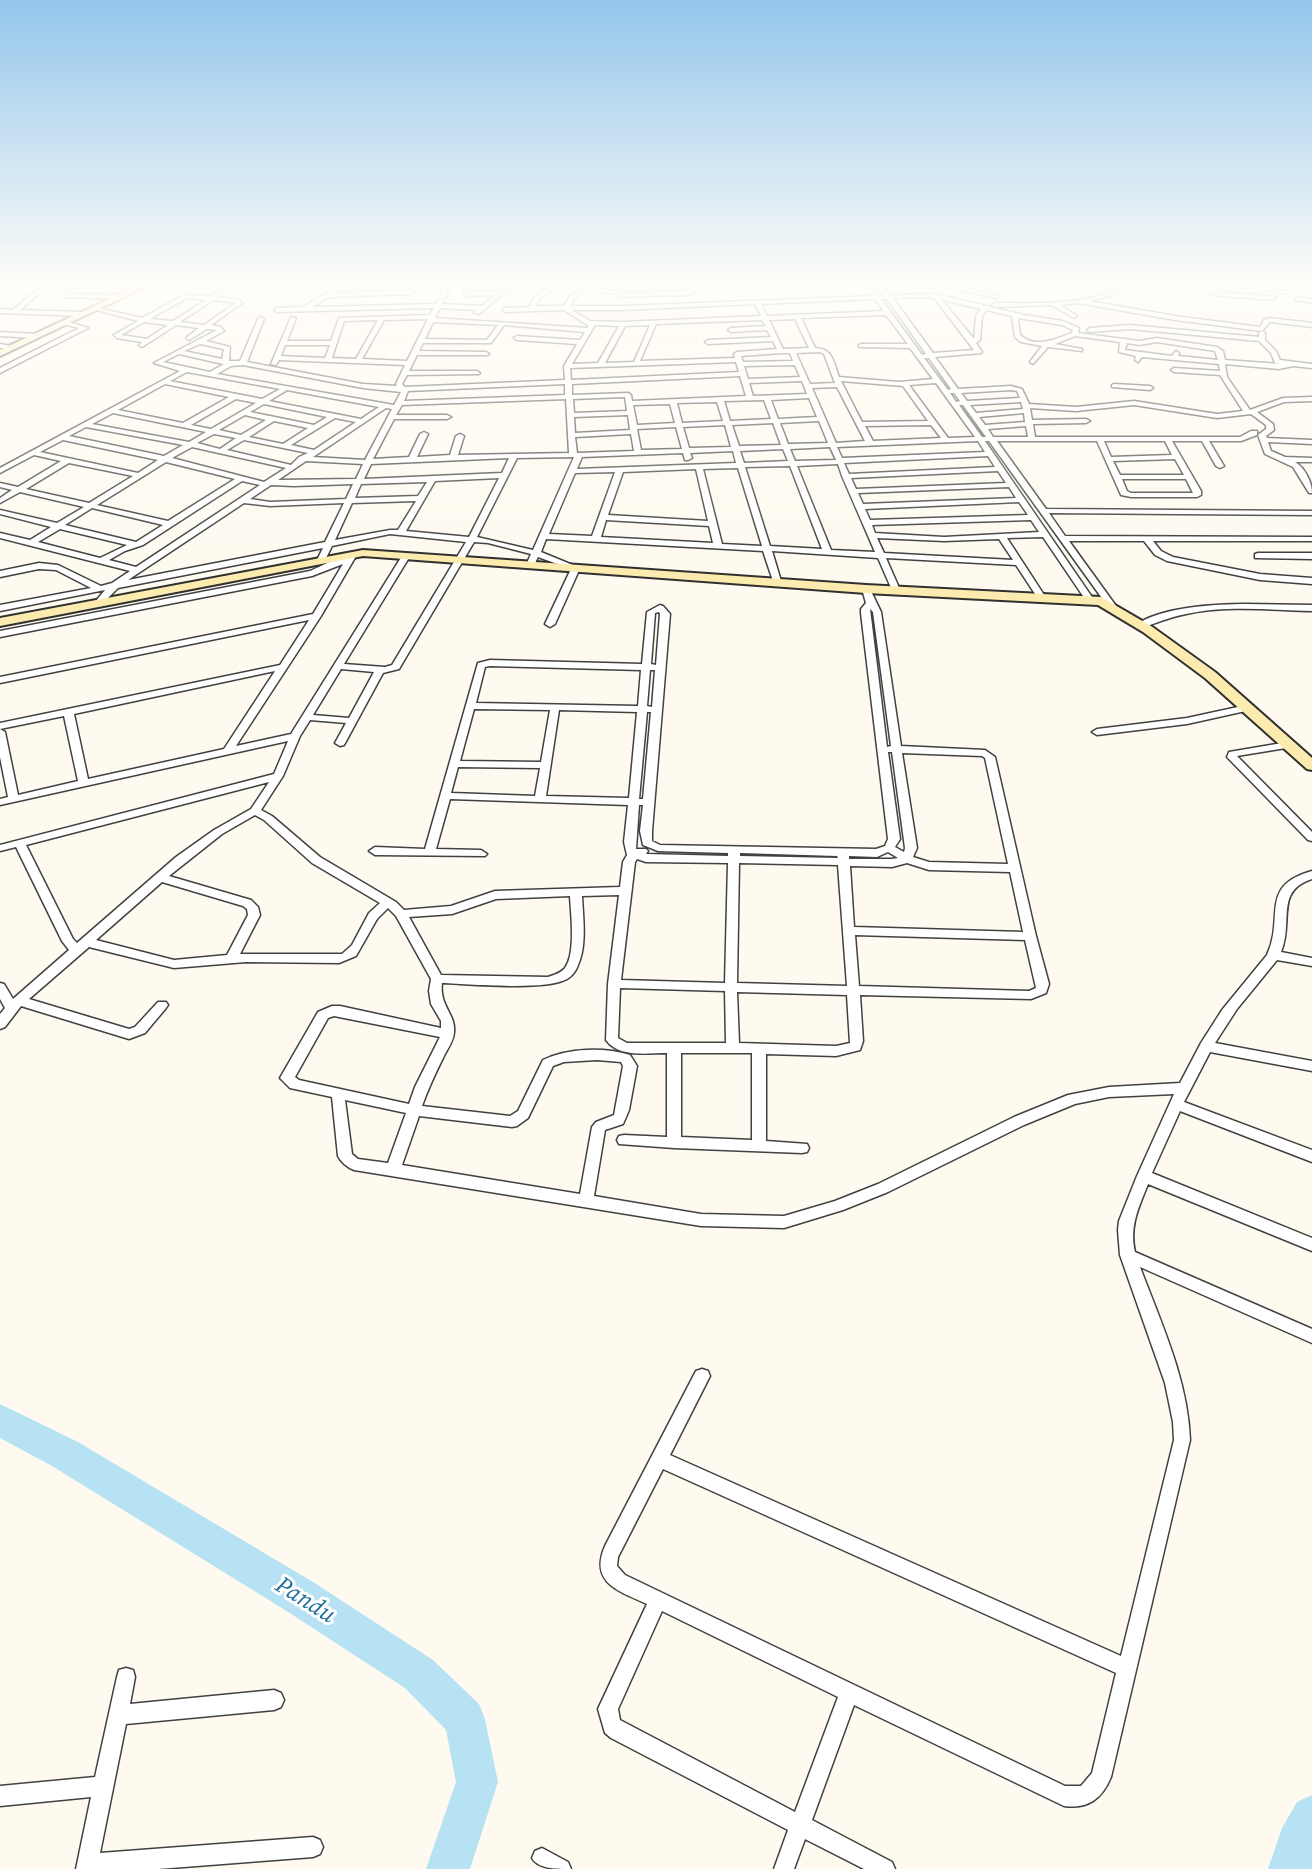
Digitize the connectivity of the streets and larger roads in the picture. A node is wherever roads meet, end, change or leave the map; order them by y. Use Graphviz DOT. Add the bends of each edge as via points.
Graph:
graph roads {
  1 [pos="176,375"];
  2 [pos="219,375"];
  3 [pos="309,375"];
  4 [pos="403,375"];
  5 [pos="566,375"];
  6 [pos="803,375"];
  7 [pos="835,375"];
  8 [pos="934,375"];
  9 [pos="944,375"];
  10 [pos="1224,375"];
  11 [pos="743,377"];
  12 [pos="624,378"];
  13 [pos="566,380"];
  14 [pos="938,381"];
  15 [pos="163,382"];
  16 [pos="806,382"];
  17 [pos="838,382"];
  18 [pos="509,383"];
  19 [pos="904,383"];
  20 [pos="1114,386"];
  21 [pos="288,387"];
  22 [pos="404,389"];
  23 [pos="945,391"];
  24 [pos="956,391"];
  25 [pos="236,396"];
  26 [pos="812,396"];
  27 [pos="568,397"];
  28 [pos="750,398"];
  29 [pos="766,398"];
  30 [pos="628,399"];
  31 [pos="720,399"];
  32 [pos="1312,399"];
  33 [pos="510,400"];
  34 [pos="673,401"];
  35 [pos="263,402"];
  36 [pos="966,403"];
  37 [pos="954,404"];
  38 [pos="385,406"];
  39 [pos="398,406"];
  40 [pos="1025,406"];
  41 [pos="1154,406"];
  42 [pos="110,410"];
  43 [pos="243,413"];
  44 [pos="631,413"];
  45 [pos="1250,413"];
  46 [pos="569,415"];
  47 [pos="974,415"];
  48 [pos="333,416"];
  49 [pos="392,417"];
  50 [pos="447,417"];
  51 [pos="272,419"];
  52 [pos="822,419"];
  53 [pos="360,421"];
  54 [pos="775,421"];
  55 [pos="1086,421"];
  56 [pos="728,423"];
  57 [pos="933,423"];
  58 [pos="1029,423"];
  59 [pos="860,424"];
  60 [pos="84,425"];
  61 [pos="679,425"];
  62 [pos="183,426"];
  63 [pos="314,427"];
  64 [pos="983,427"];
  65 [pos="634,430"];
  66 [pos="211,432"];
  67 [pos="1254,433"];
  68 [pos="424,434"];
  69 [pos="571,435"];
  70 [pos="460,436"];
  71 [pos="62,437"];
  72 [pos="242,438"];
  73 [pos="980,439"];
  74 [pos="992,439"];
  75 [pos="1032,439"];
  76 [pos="1167,439"];
  77 [pos="1204,439"];
  78 [pos="946,440"];
  79 [pos="1100,440"];
  80 [pos="1263,441"];
  81 [pos="1285,441"];
  82 [pos="1312,442"];
  83 [pos="870,443"];
  84 [pos="190,444"];
  85 [pos="833,445"];
  86 [pos="284,446"];
  87 [pos="785,446"];
  88 [pos="736,448"];
  89 [pos="221,451"];
  90 [pos="686,451"];
  91 [pos="313,452"];
  92 [pos="34,453"];
  93 [pos="638,453"];
  94 [pos="990,454"];
  95 [pos="576,455"];
  96 [pos="514,456"];
  97 [pos="453,457"];
  98 [pos="1177,457"];
  99 [pos="165,459"];
  100 [pos="302,459"];
  101 [pos="1108,459"];
  102 [pos="1279,459"];
  103 [pos="68,460"];
  104 [pos="412,460"];
  105 [pos="1294,460"];
  106 [pos="1312,460"];
  107 [pos="840,461"];
  108 [pos="368,462"];
  109 [pos="792,464"];
  110 [pos="742,466"];
  111 [pos="1220,466"];
  112 [pos="291,467"];
  113 [pos="694,467"];
  114 [pos="1000,469"];
  115 [pos="620,470"];
  116 [pos="0,471"];
  117 [pos="572,471"];
  118 [pos="139,475"];
  119 [pos="504,475"];
  120 [pos="846,476"];
  121 [pos="1116,477"];
  122 [pos="1189,477"];
  123 [pos="241,478"];
  124 [pos="1308,478"];
  125 [pos="432,479"];
  126 [pos="360,481"];
  127 [pos="266,483"];
  128 [pos="0,485"];
  129 [pos="1012,485"];
  130 [pos="18,490"];
  131 [pos="853,491"];
  132 [pos="1312,491"];
  133 [pos="421,498"];
  134 [pos="242,500"];
  135 [pos="1022,500"];
  136 [pos="0,501"];
  137 [pos="350,501"];
  138 [pos="90,506"];
  139 [pos="860,507"];
  140 [pos="1045,511"];
  141 [pos="0,512"];
  142 [pos="1312,513"];
  143 [pos="603,517"];
  144 [pos="1033,517"];
  145 [pos="867,523"];
  146 [pos="170,524"];
  147 [pos="713,524"];
  148 [pos="59,525"];
  149 [pos="401,533"];
  150 [pos="872,534"];
  151 [pos="1045,534"];
  152 [pos="0,536"];
  153 [pos="544,536"];
  154 [pos="1002,537"];
  155 [pos="472,538"];
  156 [pos="596,538"];
  157 [pos="1063,538"];
  158 [pos="1312,538"];
  159 [pos="1147,539"];
  160 [pos="31,543"];
  161 [pos="138,544"];
  162 [pos="329,544"];
  163 [pos="718,545"];
  164 [pos="170,548"];
  165 [pos="767,548"];
  166 [pos="827,551"];
  167 [pos="880,554"];
  168 [pos="352,555"];
  169 [pos="406,555"];
  170 [pos="1258,556"];
  171 [pos="1312,556"];
  172 [pos="256,559"];
  173 [pos="533,559"];
  174 [pos="321,560"];
  175 [pos="457,560"];
  176 [pos="101,561"];
  177 [pos="1019,563"];
  178 [pos="576,568"];
  179 [pos="137,570"];
  180 [pos="262,571"];
  181 [pos="0,574"];
  182 [pos="777,581"];
  183 [pos="1312,581"];
  184 [pos="113,587"];
  185 [pos="867,589"];
  186 [pos="896,590"];
  187 [pos="100,596"];
  188 [pos="1042,598"];
  189 [pos="1090,600"];
  190 [pos="871,603"];
  191 [pos="1112,606"];
  192 [pos="0,608"];
  193 [pos="1312,608"];
  194 [pos="316,616"];
  195 [pos="0,622"];
  196 [pos="550,624"];
  197 [pos="1141,625"];
  198 [pos="0,634"];
  199 [pos="339,666"];
  200 [pos="646,666"];
  201 [pos="282,667"];
  202 [pos="660,667"];
  203 [pos="380,669"];
  204 [pos="0,680"];
  205 [pos="469,706"];
  206 [pos="555,707"];
  207 [pos="1247,708"];
  208 [pos="642,709"];
  209 [pos="657,709"];
  210 [pos="68,711"];
  211 [pos="307,717"];
  212 [pos="352,721"];
  213 [pos="0,726"];
  214 [pos="0,732"];
  215 [pos="1096,732"];
  216 [pos="295,736"];
  217 [pos="340,743"];
  218 [pos="1288,744"];
  219 [pos="883,749"];
  220 [pos="896,749"];
  221 [pos="228,751"];
  222 [pos="453,764"];
  223 [pos="545,765"];
  224 [pos="1312,766"];
  225 [pos="278,776"];
  226 [pos="84,783"];
  227 [pos="445,796"];
  228 [pos="540,799"];
  229 [pos="14,800"];
  230 [pos="633,801"];
  231 [pos="0,802"];
  232 [pos="648,802"];
  233 [pos="255,811"];
  234 [pos="1312,838"];
  235 [pos="20,844"];
  236 [pos="651,847"];
  237 [pos="0,848"];
  238 [pos="889,848"];
  239 [pos="375,851"];
  240 [pos="430,852"];
  241 [pos="481,854"];
  242 [pos="734,854"];
  243 [pos="635,855"];
  244 [pos="843,857"];
  245 [pos="907,859"];
  246 [pos="1014,868"];
  247 [pos="1312,875"];
  248 [pos="160,878"];
  249 [pos="626,891"];
  250 [pos="576,892"];
  251 [pos="387,902"];
  252 [pos="400,914"];
  253 [pos="848,931"];
  254 [pos="1030,936"];
  255 [pos="87,942"];
  256 [pos="76,951"];
  257 [pos="1274,955"];
  258 [pos="231,959"];
  259 [pos="1312,962"];
  260 [pos="437,979"];
  261 [pos="614,984"];
  262 [pos="731,986"];
  263 [pos="0,987"];
  264 [pos="852,990"];
  265 [pos="16,1005"];
  266 [pos="162,1005"];
  267 [pos="0,1024"];
  268 [pos="448,1034"];
  269 [pos="1206,1046"];
  270 [pos="733,1048"];
  271 [pos="674,1049"];
  272 [pos="759,1049"];
  273 [pos="1312,1066"];
  274 [pos="1184,1088"];
  275 [pos="338,1094"];
  276 [pos="1176,1104"];
  277 [pos="414,1110"];
  278 [pos="624,1140"];
  279 [pos="674,1143"];
  280 [pos="759,1146"];
  281 [pos="802,1148"];
  282 [pos="1312,1156"];
  283 [pos="393,1169"];
  284 [pos="1144,1176"];
  285 [pos="586,1202"];
  286 [pos="1312,1245"];
  287 [pos="1126,1255"];
  288 [pos="1312,1336"];
  289 [pos="702,1376"];
  290 [pos="660,1459"];
  291 [pos="658,1600"];
  292 [pos="1126,1668"];
  293 [pos="126,1677"];
  294 [pos="849,1692"];
  295 [pos="274,1700"];
  296 [pos="118,1715"];
  297 [pos="103,1786"];
  298 [pos="0,1796"];
  299 [pos="800,1825"];
  300 [pos="313,1847"];
  301 [pos="542,1858"];
  302 [pos="86,1866"];
  303 [pos="561,1869"];
  304 [pos="784,1869"];
  305 [pos="885,1869"];
  1 -- 15 [label="street"];
  2 -- 21 [label="street"];
  3 -- 22 [label="street"];
  4 -- 22 [label="street" via="399,386"];
  5 -- 13 [label="street"];
  6 -- 16 [label="street"];
  7 -- 17 [label="street"];
  8 -- 14 [label="street"];
  9 -- 24 [label="street"];
  10 -- 45 [label="street"];
  11 -- 12 [label="street"];
  11 -- 16 [label="street"];
  11 -- 28 [label="street"];
  12 -- 13 [label="street"];
  12 -- 30 [label="street"];
  13 -- 18 [label="street"];
  13 -- 27 [label="street"];
  14 -- 19 [label="street"];
  14 -- 23 [label="street"];
  15 -- 25 [label="street"];
  15 -- 42 [label="street"];
  16 -- 17 [label="street"];
  16 -- 26 [label="street"];
  17 -- 19 [label="street"];
  17 -- 59 [label="street"];
  18 -- 22 [label="street"];
  18 -- 33 [label="street"];
  19 -- 57 [label="street"];
  20 -- 41 [label="street" via="1149,385"];
  21 -- 35 [label="street"];
  21 -- 38 [label="street"];
  22 -- 39 [label="street"];
  23 -- 24 [label="street"];
  23 -- 37 [label="street"];
  24 -- 36 [label="street"];
  24 -- 40 [label="street" via="1015,388 1022,392"];
  25 -- 35 [label="street"];
  25 -- 62 [label="street"];
  26 -- 29 [label="street"];
  26 -- 52 [label="street"];
  27 -- 30 [label="street"];
  27 -- 33 [label="street" via="537,402"];
  27 -- 46 [label="street"];
  28 -- 29 [label="street"];
  28 -- 31 [label="street"];
  29 -- 54 [label="street"];
  30 -- 34 [label="street"];
  30 -- 44 [label="street"];
  31 -- 34 [label="street"];
  31 -- 56 [label="street"];
  32 -- 45 [label="street" via="1276,401"];
  33 -- 39 [label="street"];
  34 -- 61 [label="street"];
  35 -- 43 [label="street"];
  35 -- 48 [label="street"];
  36 -- 37 [label="street"];
  36 -- 40 [label="street"];
  36 -- 47 [label="street"];
  37 -- 73 [label="street"];
  38 -- 39 [label="street"];
  38 -- 53 [label="street"];
  39 -- 49 [label="street"];
  40 -- 41 [label="street"];
  40 -- 47 [label="street"];
  40 -- 58 [label="street"];
  41 -- 45 [label="street" via="1206,416"];
  42 -- 60 [label="street"];
  42 -- 62 [label="street"];
  43 -- 51 [label="street"];
  43 -- 66 [label="street"];
  44 -- 46 [label="street"];
  44 -- 65 [label="street"];
  45 -- 80 [label="street" via="1269,424"];
  46 -- 69 [label="street"];
  47 -- 64 [label="street"];
  48 -- 53 [label="street"];
  48 -- 63 [label="street"];
  49 -- 50 [label="street"];
  49 -- 108 [label="street"];
  51 -- 63 [label="street"];
  51 -- 72 [label="street"];
  52 -- 54 [label="street"];
  52 -- 85 [label="street"];
  53 -- 91 [label="street"];
  54 -- 56 [label="street"];
  54 -- 87 [label="street"];
  55 -- 58 [label="street"];
  56 -- 61 [label="street"];
  56 -- 88 [label="street"];
  57 -- 59 [label="street"];
  57 -- 78 [label="street"];
  58 -- 64 [label="street"];
  58 -- 75 [label="street"];
  59 -- 83 [label="street"];
  60 -- 71 [label="street"];
  60 -- 84 [label="street"];
  61 -- 65 [label="street"];
  61 -- 90 [label="street"];
  62 -- 66 [label="street"];
  63 -- 86 [label="street"];
  64 -- 74 [label="street"];
  65 -- 69 [label="street"];
  65 -- 93 [label="street"];
  66 -- 72 [label="street"];
  66 -- 84 [label="street"];
  67 -- 77 [label="street" via="1241,439"];
  68 -- 104 [label="street"];
  69 -- 95 [label="street"];
  70 -- 97 [label="street"];
  71 -- 92 [label="street"];
  71 -- 99 [label="street"];
  72 -- 86 [label="street"];
  72 -- 89 [label="street"];
  73 -- 74 [label="street"];
  73 -- 78 [label="street"];
  73 -- 94 [label="street"];
  74 -- 75 [label="street"];
  74 -- 140 [label="street"];
  75 -- 79 [label="street"];
  76 -- 77 [label="street"];
  76 -- 79 [label="street"];
  76 -- 98 [label="street"];
  77 -- 111 [label="street"];
  78 -- 83 [label="street"];
  79 -- 101 [label="street"];
  80 -- 81 [label="street"];
  80 -- 102 [label="street" via="1268,452"];
  81 -- 82 [label="street"];
  81 -- 105 [label="street"];
  83 -- 85 [label="street"];
  84 -- 89 [label="street"];
  84 -- 99 [label="street"];
  85 -- 87 [label="street"];
  85 -- 107 [label="street"];
  86 -- 91 [label="street"];
  87 -- 88 [label="street"];
  87 -- 109 [label="street"];
  88 -- 90 [label="street"];
  88 -- 110 [label="street"];
  89 -- 112 [label="street"];
  90 -- 93 [label="street"];
  90 -- 113 [label="street"];
  91 -- 100 [label="street"];
  92 -- 103 [label="street"];
  92 -- 116 [label="street"];
  93 -- 95 [label="street"];
  94 -- 107 [label="street"];
  94 -- 114 [label="street"];
  95 -- 96 [label="street"];
  95 -- 117 [label="street"];
  96 -- 97 [label="street"];
  96 -- 119 [label="street"];
  97 -- 104 [label="street"];
  98 -- 101 [label="street"];
  98 -- 122 [label="street"];
  99 -- 118 [label="street"];
  99 -- 123 [label="street"];
  100 -- 108 [label="street"];
  100 -- 112 [label="street"];
  101 -- 121 [label="street"];
  102 -- 105 [label="street"];
  102 -- 124 [label="street" via="1296,465"];
  103 -- 118 [label="street"];
  103 -- 130 [label="street"];
  104 -- 108 [label="street"];
  105 -- 106 [label="street"];
  107 -- 109 [label="street"];
  107 -- 120 [label="street"];
  108 -- 126 [label="street"];
  109 -- 110 [label="street"];
  109 -- 166 [label="street"];
  110 -- 113 [label="street"];
  110 -- 165 [label="street"];
  112 -- 127 [label="street"];
  113 -- 115 [label="street"];
  113 -- 147 [label="street"];
  114 -- 120 [label="street"];
  114 -- 129 [label="street"];
  115 -- 117 [label="street"];
  115 -- 143 [label="street"];
  117 -- 153 [label="street"];
  118 -- 138 [label="street"];
  119 -- 125 [label="street"];
  119 -- 155 [label="street"];
  120 -- 131 [label="street"];
  121 -- 122 [label="street"];
  121 -- 122 [label="street" via="1126,494 1197,495"];
  123 -- 127 [label="street"];
  123 -- 146 [label="street"];
  124 -- 132 [label="street"];
  125 -- 126 [label="street"];
  125 -- 133 [label="street"];
  126 -- 127 [label="street"];
  126 -- 137 [label="street"];
  127 -- 134 [label="street"];
  128 -- 130 [label="street"];
  129 -- 131 [label="street"];
  129 -- 135 [label="street"];
  130 -- 136 [label="street"];
  130 -- 138 [label="street"];
  131 -- 139 [label="street"];
  133 -- 137 [label="street"];
  133 -- 149 [label="street"];
  134 -- 137 [label="street" via="270,504"];
  134 -- 164 [label="street"];
  135 -- 139 [label="street"];
  135 -- 144 [label="street"];
  137 -- 162 [label="street"];
  138 -- 146 [label="street"];
  138 -- 148 [label="street"];
  139 -- 145 [label="street"];
  140 -- 142 [label="street"];
  140 -- 157 [label="street"];
  141 -- 148 [label="street"];
  143 -- 147 [label="street"];
  143 -- 156 [label="street"];
  144 -- 145 [label="street"];
  144 -- 151 [label="street"];
  145 -- 150 [label="street"];
  146 -- 161 [label="street"];
  147 -- 163 [label="street"];
  148 -- 160 [label="street"];
  148 -- 161 [label="street"];
  149 -- 155 [label="street"];
  149 -- 162 [label="street" via="374,534"];
  150 -- 154 [label="street" via="944,539"];
  150 -- 167 [label="street"];
  151 -- 154 [label="street"];
  151 -- 189 [label="street"];
  152 -- 160 [label="street"];
  153 -- 156 [label="street"];
  153 -- 173 [label="street"];
  154 -- 177 [label="street"];
  155 -- 173 [label="street"];
  155 -- 175 [label="street"];
  156 -- 163 [label="street"];
  157 -- 159 [label="street"];
  157 -- 191 [label="street"];
  158 -- 159 [label="street"];
  159 -- 183 [label="street" via="1158,553 1170,559 1260,577"];
  160 -- 176 [label="street"];
  161 -- 164 [label="street"];
  161 -- 176 [label="street"];
  162 -- 172 [label="street"];
  162 -- 174 [label="street"];
  163 -- 165 [label="street"];
  164 -- 179 [label="street"];
  165 -- 166 [label="street"];
  165 -- 182 [label="street"];
  166 -- 167 [label="street"];
  167 -- 177 [label="street"];
  167 -- 186 [label="street"];
  168 -- 169 [label="street"];
  168 -- 174 [label="street"];
  168 -- 194 [label="street"];
  168 -- 198 [label="street" via="312,573"];
  169 -- 175 [label="street"];
  169 -- 199 [label="street"];
  170 -- 171 [label="street"];
  172 -- 180 [label="street"];
  172 -- 184 [label="street"];
  173 -- 175 [label="street"];
  173 -- 178 [label="street"];
  174 -- 180 [label="street"];
  175 -- 203 [label="street" via="396,667"];
  176 -- 179 [label="street"];
  177 -- 188 [label="street"];
  178 -- 182 [label="street"];
  178 -- 196 [label="street"];
  179 -- 184 [label="street"];
  180 -- 187 [label="street"];
  181 -- 187 [label="street" via="58,568"];
  182 -- 185 [label="street"];
  184 -- 187 [label="street"];
  185 -- 186 [label="street"];
  185 -- 190 [label="street"];
  186 -- 188 [label="street"];
  187 -- 192 [label="street"];
  187 -- 195 [label="street"];
  188 -- 189 [label="street"];
  189 -- 191 [label="street"];
  190 -- 219 [label="street" via="865,613"];
  190 -- 220 [label="street" via="877,612"];
  191 -- 197 [label="street"];
  193 -- 197 [label="street" via="1214,606 1185,610"];
  194 -- 201 [label="street"];
  194 -- 204 [label="street"];
  197 -- 207 [label="street" via="1210,675"];
  199 -- 203 [label="street"];
  199 -- 211 [label="street"];
  200 -- 202 [label="street"];
  200 -- 202 [label="street" via="651,612 660,608 665,614"];
  200 -- 205 [label="street" via="484,664 479,668"];
  200 -- 208 [label="street"];
  201 -- 210 [label="street"];
  201 -- 221 [label="street"];
  202 -- 209 [label="street"];
  203 -- 212 [label="street"];
  205 -- 206 [label="street"];
  205 -- 222 [label="street"];
  206 -- 208 [label="street"];
  206 -- 223 [label="street"];
  207 -- 215 [label="street" via="1188,721"];
  207 -- 218 [label="street"];
  208 -- 209 [label="street"];
  208 -- 230 [label="street"];
  209 -- 232 [label="street"];
  210 -- 213 [label="street"];
  210 -- 226 [label="street"];
  211 -- 212 [label="street"];
  211 -- 216 [label="street"];
  212 -- 217 [label="street"];
  214 -- 229 [label="street"];
  216 -- 221 [label="street"];
  216 -- 225 [label="street"];
  218 -- 224 [label="street"];
  218 -- 234 [label="street" via="1238,752 1232,758"];
  219 -- 220 [label="street"];
  219 -- 238 [label="street" via="894,839"];
  220 -- 245 [label="street" via="912,848"];
  220 -- 246 [label="street" via="985,753 990,757"];
  221 -- 226 [label="street"];
  222 -- 223 [label="street"];
  222 -- 227 [label="street"];
  223 -- 228 [label="street"];
  225 -- 233 [label="street"];
  225 -- 235 [label="street"];
  226 -- 229 [label="street"];
  227 -- 228 [label="street"];
  227 -- 240 [label="street"];
  228 -- 230 [label="street"];
  229 -- 231 [label="street"];
  230 -- 232 [label="street"];
  230 -- 243 [label="street" via="630,848"];
  232 -- 236 [label="street" via="646,839"];
  233 -- 248 [label="street" via="218,832"];
  233 -- 251 [label="street" via="316,860"];
  235 -- 237 [label="street"];
  235 -- 256 [label="street"];
  236 -- 242 [label="street"];
  236 -- 243 [label="street"];
  238 -- 244 [label="street"];
  238 -- 245 [label="street"];
  239 -- 240 [label="street"];
  240 -- 241 [label="street"];
  242 -- 243 [label="street" via="646,858"];
  242 -- 244 [label="street"];
  242 -- 262 [label="street"];
  243 -- 249 [label="street" via="629,862"];
  244 -- 245 [label="street" via="892,863"];
  244 -- 253 [label="street"];
  245 -- 246 [label="street" via="929,866"];
  246 -- 254 [label="street"];
  247 -- 257 [label="street" via="1286,887"];
  248 -- 255 [label="street"];
  248 -- 258 [label="street" via="252,907 254,915"];
  249 -- 250 [label="street"];
  249 -- 261 [label="street"];
  250 -- 252 [label="street" via="495,895 453,910"];
  250 -- 260 [label="street" via="575,955 571,968 562,977 548,981"];
  251 -- 252 [label="street"];
  251 -- 258 [label="street" via="372,917 354,951 346,958"];
  252 -- 260 [label="street"];
  253 -- 254 [label="street"];
  253 -- 264 [label="street"];
  254 -- 264 [label="street" via="1043,984 1038,994"];
  255 -- 256 [label="street"];
  255 -- 258 [label="street" via="165,963"];
  256 -- 265 [label="street"];
  257 -- 259 [label="street"];
  257 -- 269 [label="street" via="1239,996"];
  260 -- 268 [label="street" via="437,1004 447,1021"];
  261 -- 262 [label="street"];
  261 -- 271 [label="street" via="612,1040 625,1048"];
  262 -- 264 [label="street"];
  262 -- 270 [label="street"];
  263 -- 265 [label="street"];
  264 -- 272 [label="street" via="855,1047 836,1051"];
  265 -- 266 [label="street" via="129,1034 140,1030"];
  265 -- 267 [label="street"];
  268 -- 275 [label="street" via="340,1011 326,1012 287,1078 295,1084"];
  268 -- 277 [label="street"];
  269 -- 273 [label="street"];
  269 -- 274 [label="street"];
  270 -- 271 [label="street"];
  270 -- 272 [label="street"];
  271 -- 279 [label="street"];
  272 -- 280 [label="street"];
  274 -- 276 [label="street"];
  274 -- 285 [label="street" via="1109,1092 1073,1099 883,1188 784,1222 701,1220"];
  275 -- 277 [label="street"];
  275 -- 283 [label="street" via="348,1161"];
  276 -- 282 [label="street"];
  276 -- 284 [label="street"];
  277 -- 283 [label="street"];
  277 -- 285 [label="street" via="512,1122 523,1114 548,1063 554,1059 625,1058 630,1066 622,1113 615,1121 599,1127"];
  278 -- 279 [label="street"];
  279 -- 280 [label="street"];
  280 -- 281 [label="street"];
  283 -- 285 [label="street"];
  284 -- 286 [label="street"];
  284 -- 287 [label="street" via="1126,1221"];
  287 -- 288 [label="street"];
  287 -- 292 [label="street" via="1162,1352 1183,1424 1179,1457"];
  289 -- 290 [label="street"];
  290 -- 291 [label="street" via="607,1562 609,1572 619,1581"];
  290 -- 292 [label="street"];
  291 -- 294 [label="street"];
  291 -- 299 [label="street" via="608,1709 612,1726"];
  292 -- 294 [label="street" via="1101,1777 1094,1790 1079,1798 1064,1796"];
  293 -- 296 [label="street"];
  294 -- 299 [label="street"];
  295 -- 296 [label="street"];
  296 -- 297 [label="street"];
  297 -- 298 [label="street"];
  297 -- 302 [label="street"];
  299 -- 304 [label="street"];
  299 -- 305 [label="street"];
  300 -- 302 [label="street"];
  301 -- 303 [label="street"];
}
